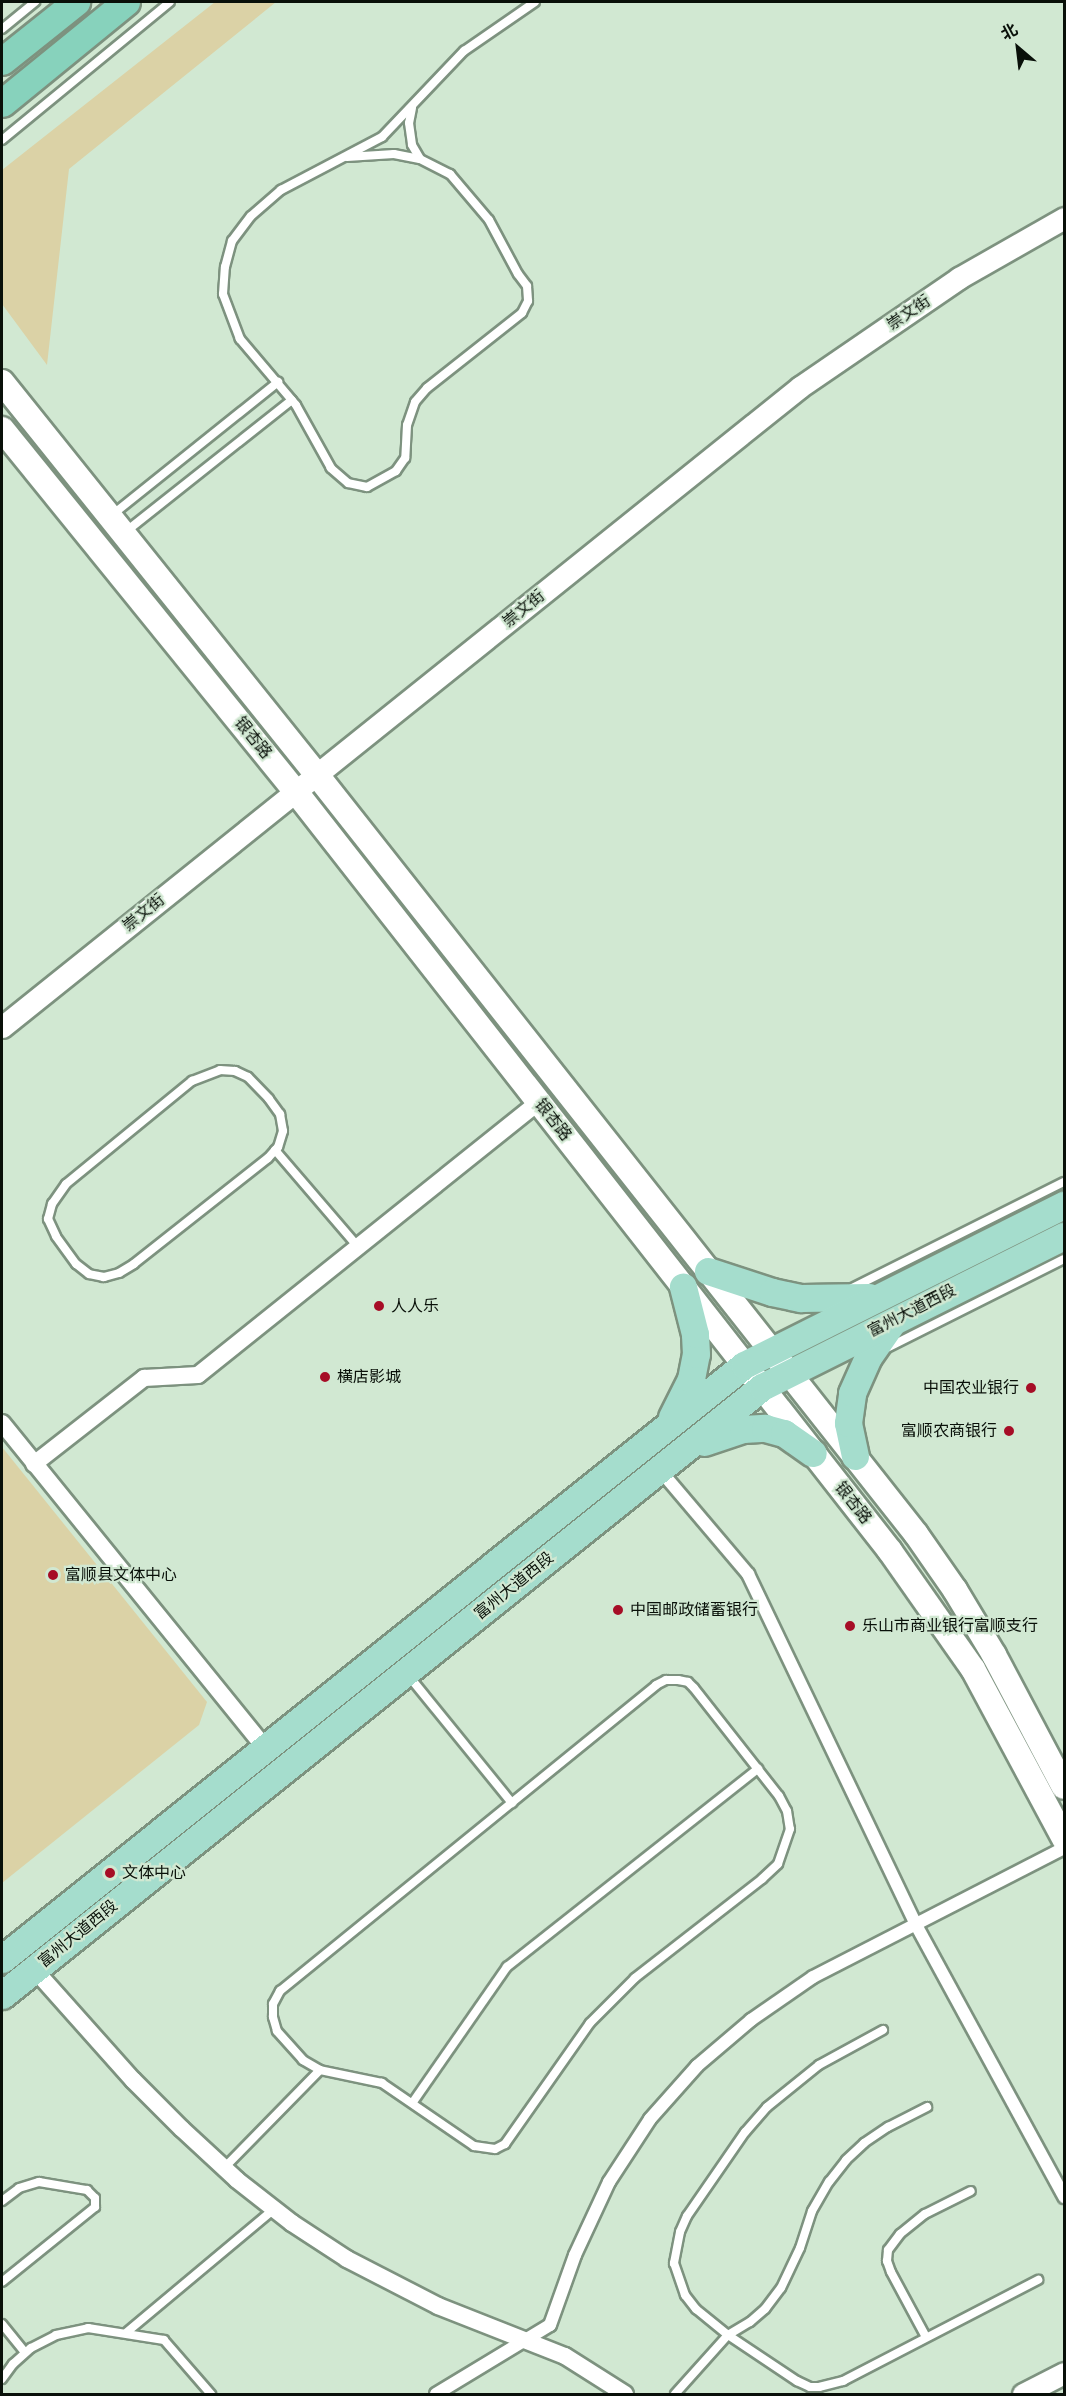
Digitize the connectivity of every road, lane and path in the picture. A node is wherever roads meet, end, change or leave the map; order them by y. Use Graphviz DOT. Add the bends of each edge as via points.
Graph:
graph roads {
  1 [pos="35,2"];
  2 [pos="76,2"];
  3 [pos="126,2"];
  4 [pos="170,2"];
  5 [pos="535,2"];
  6 [pos="2,29"];
  7 [pos="2,61"];
  8 [pos="2,103"];
  9 [pos="412,108"];
  10 [pos="2,140"];
  11 [pos="347,157"];
  12 [pos="420,159"];
  13 [pos="1065,218"];
  14 [pos="2,382"];
  15 [pos="278,382"];
  16 [pos="292,400"];
  17 [pos="2,429"];
  18 [pos="117,525"];
  19 [pos="317,775"];
  20 [pos="296,792"];
  21 [pos="2,1027"];
  22 [pos="539,1102"];
  23 [pos="275,1150"];
  24 [pos="1065,1182"];
  25 [pos="1065,1205"];
  26 [pos="1065,1236"];
  27 [pos="358,1247"];
  28 [pos="1065,1259"];
  29 [pos="708,1271"];
  30 [pos="683,1287"];
  31 [pos="879,1297"];
  32 [pos="829,1299"];
  33 [pos="894,1320"];
  34 [pos="771,1351"];
  35 [pos="868,1357"];
  36 [pos="744,1365"];
  37 [pos="789,1374"];
  38 [pos="762,1387"];
  39 [pos="2,1423"];
  40 [pos="663,1430"];
  41 [pos="683,1450"];
  42 [pos="813,1453"];
  43 [pos="855,1456"];
  44 [pos="34,1464"];
  45 [pos="659,1469"];
  46 [pos="405,1672"];
  47 [pos="266,1748"];
  48 [pos="758,1769"];
  49 [pos="1065,1787"];
  50 [pos="512,1803"];
  51 [pos="1065,1839"];
  52 [pos="1065,1848"];
  53 [pos="916,1925"];
  54 [pos="2,1959"];
  55 [pos="34,1969"];
  56 [pos="2,1995"];
  57 [pos="883,2030"];
  58 [pos="320,2070"];
  59 [pos="413,2102"];
  60 [pos="927,2107"];
  61 [pos="224,2168"];
  62 [pos="971,2191"];
  63 [pos="1065,2197"];
  64 [pos="2,2201"];
  65 [pos="274,2209"];
  66 [pos="1038,2280"];
  67 [pos="2,2282"];
  68 [pos="2,2324"];
  69 [pos="127,2332"];
  70 [pos="728,2335"];
  71 [pos="926,2337"];
  72 [pos="529,2340"];
  73 [pos="26,2352"];
  74 [pos="1065,2373"];
  75 [pos="2,2379"];
  76 [pos="211,2394"];
  77 [pos="436,2394"];
  78 [pos="625,2394"];
  79 [pos="675,2394"];
  80 [pos="1023,2394"];
  1 -- 6 [label="lane"];
  2 -- 7 [label="highway"];
  3 -- 8 [label="highway"];
  4 -- 10 [label="lane"];
  5 -- 9 [label="lane" via="464,51"];
  9 -- 11 [label="lane" via="382,137"];
  9 -- 12 [label="lane" via="412,145"];
  11 -- 12 [label="lane" via="394,154"];
  11 -- 15 [label="lane" via="280,190 251,216 232,241 225,267 224,294 231,320 240,339"];
  12 -- 16 [label="lane" via="450,174 489,220 527,286 528,301 522,313 427,388 415,402 407,425 405,458 396,471 367,487 348,483 332,468"];
  13 -- 19 [label="street, 崇文街" via="959,279 800,387"];
  14 -- 18 [label="main road, 银杏路"];
  15 -- 16 [label="lane"];
  15 -- 18 [label="lane"];
  16 -- 18 [label="lane"];
  17 -- 20 [label="main road, 银杏路"];
  18 -- 19 [label="main road, 银杏路"];
  19 -- 20 [label="street, 崇文街"];
  19 -- 29 [label="main road, 银杏路"];
  20 -- 21 [label="street, 崇文街"];
  20 -- 22 [label="main road, 银杏路"];
  22 -- 27 [label="street"];
  22 -- 30 [label="main road, 银杏路"];
  23 -- 23 [label="lane" via="284,1131 280,1114 248,1077 220,1070 192,1081 66,1184 52,1204 48,1219 76,1264 89,1274 104,1277 119,1273"];
  23 -- 27 [label="lane"];
  24 -- 32 [label="lane"];
  25 -- 31 [label="main road, 富州大道西段"];
  26 -- 33 [label="main road, 富州大道西段"];
  27 -- 44 [label="street" via="198,1375 144,1378"];
  28 -- 35 [label="lane"];
  29 -- 32 [label="main road" via="772,1292"];
  29 -- 34 [label="main road, 银杏路"];
  30 -- 36 [label="main road, 银杏路"];
  30 -- 40 [label="main road" via="696,1354 691,1379"];
  31 -- 32 [label="main road"];
  31 -- 34 [label="main road, 富州大道西段"];
  33 -- 35 [label="main road"];
  33 -- 37 [label="main road, 富州大道西段"];
  34 -- 36 [label="main road, 富州大道西段"];
  34 -- 37 [label="main road, 银杏路"];
  35 -- 43 [label="main road" via="852,1393 848,1423"];
  36 -- 38 [label="main road, 银杏路"];
  36 -- 40 [label="main road, 富州大道西段"];
  37 -- 38 [label="main road, 富州大道西段"];
  37 -- 43 [label="main road, 银杏路"];
  38 -- 41 [label="main road, 富州大道西段"];
  38 -- 42 [label="main road, 银杏路"];
  39 -- 44 [label="street"];
  40 -- 47 [label="main road, 富州大道西段"];
  41 -- 42 [label="main road" via="721,1435 765,1428 783,1433"];
  41 -- 45 [label="main road, 富州大道西段"];
  42 -- 51 [label="main road, 银杏路" via="928,1602 973,1669"];
  43 -- 49 [label="main road, 银杏路" via="955,1590"];
  44 -- 47 [label="street"];
  45 -- 46 [label="main road, 富州大道西段"];
  45 -- 53 [label="street" via="748,1574"];
  46 -- 50 [label="lane"];
  46 -- 55 [label="main road, 富州大道西段"];
  47 -- 54 [label="main road, 富州大道西段"];
  48 -- 50 [label="lane" via="688,1682 666,1680"];
  48 -- 59 [label="lane" via="507,1967"];
  48 -- 59 [label="lane" via="787,1811 789,1829 777,1864 635,1978 590,2023 505,2144 495,2149 474,2146"];
  50 -- 58 [label="lane" via="280,1991 273,2004 277,2031 288,2047"];
  52 -- 53 [label="street"];
  53 -- 63 [label="street"];
  53 -- 72 [label="street" via="813,1977 751,2020 697,2066 650,2120 609,2182 575,2255 550,2325"];
  55 -- 56 [label="main road, 富州大道西段"];
  55 -- 61 [label="street" via="133,2080"];
  57 -- 70 [label="lane" via="819,2065 767,2107 687,2216 675,2250 678,2278 696,2309"];
  58 -- 59 [label="lane" via="382,2083"];
  58 -- 61 [label="lane"];
  60 -- 70 [label="lane" via="888,2127 846,2160 812,2211 781,2288 765,2309"];
  61 -- 65 [label="street"];
  62 -- 71 [label="lane" via="926,2214 900,2234 888,2250 891,2272"];
  64 -- 67 [label="lane" via="19,2188 39,2182 87,2190 95,2198 95,2207"];
  65 -- 69 [label="lane"];
  65 -- 72 [label="street" via="347,2259 428,2301"];
  66 -- 71 [label="lane"];
  68 -- 73 [label="lane"];
  69 -- 73 [label="lane" via="88,2328 56,2335"];
  69 -- 76 [label="lane" via="164,2340"];
  70 -- 71 [label="lane" via="810,2387 843,2381"];
  70 -- 79 [label="lane"];
  72 -- 77 [label="street"];
  72 -- 78 [label="street" via="565,2356"];
  73 -- 75 [label="lane"];
  74 -- 80 [label="street"];
}
